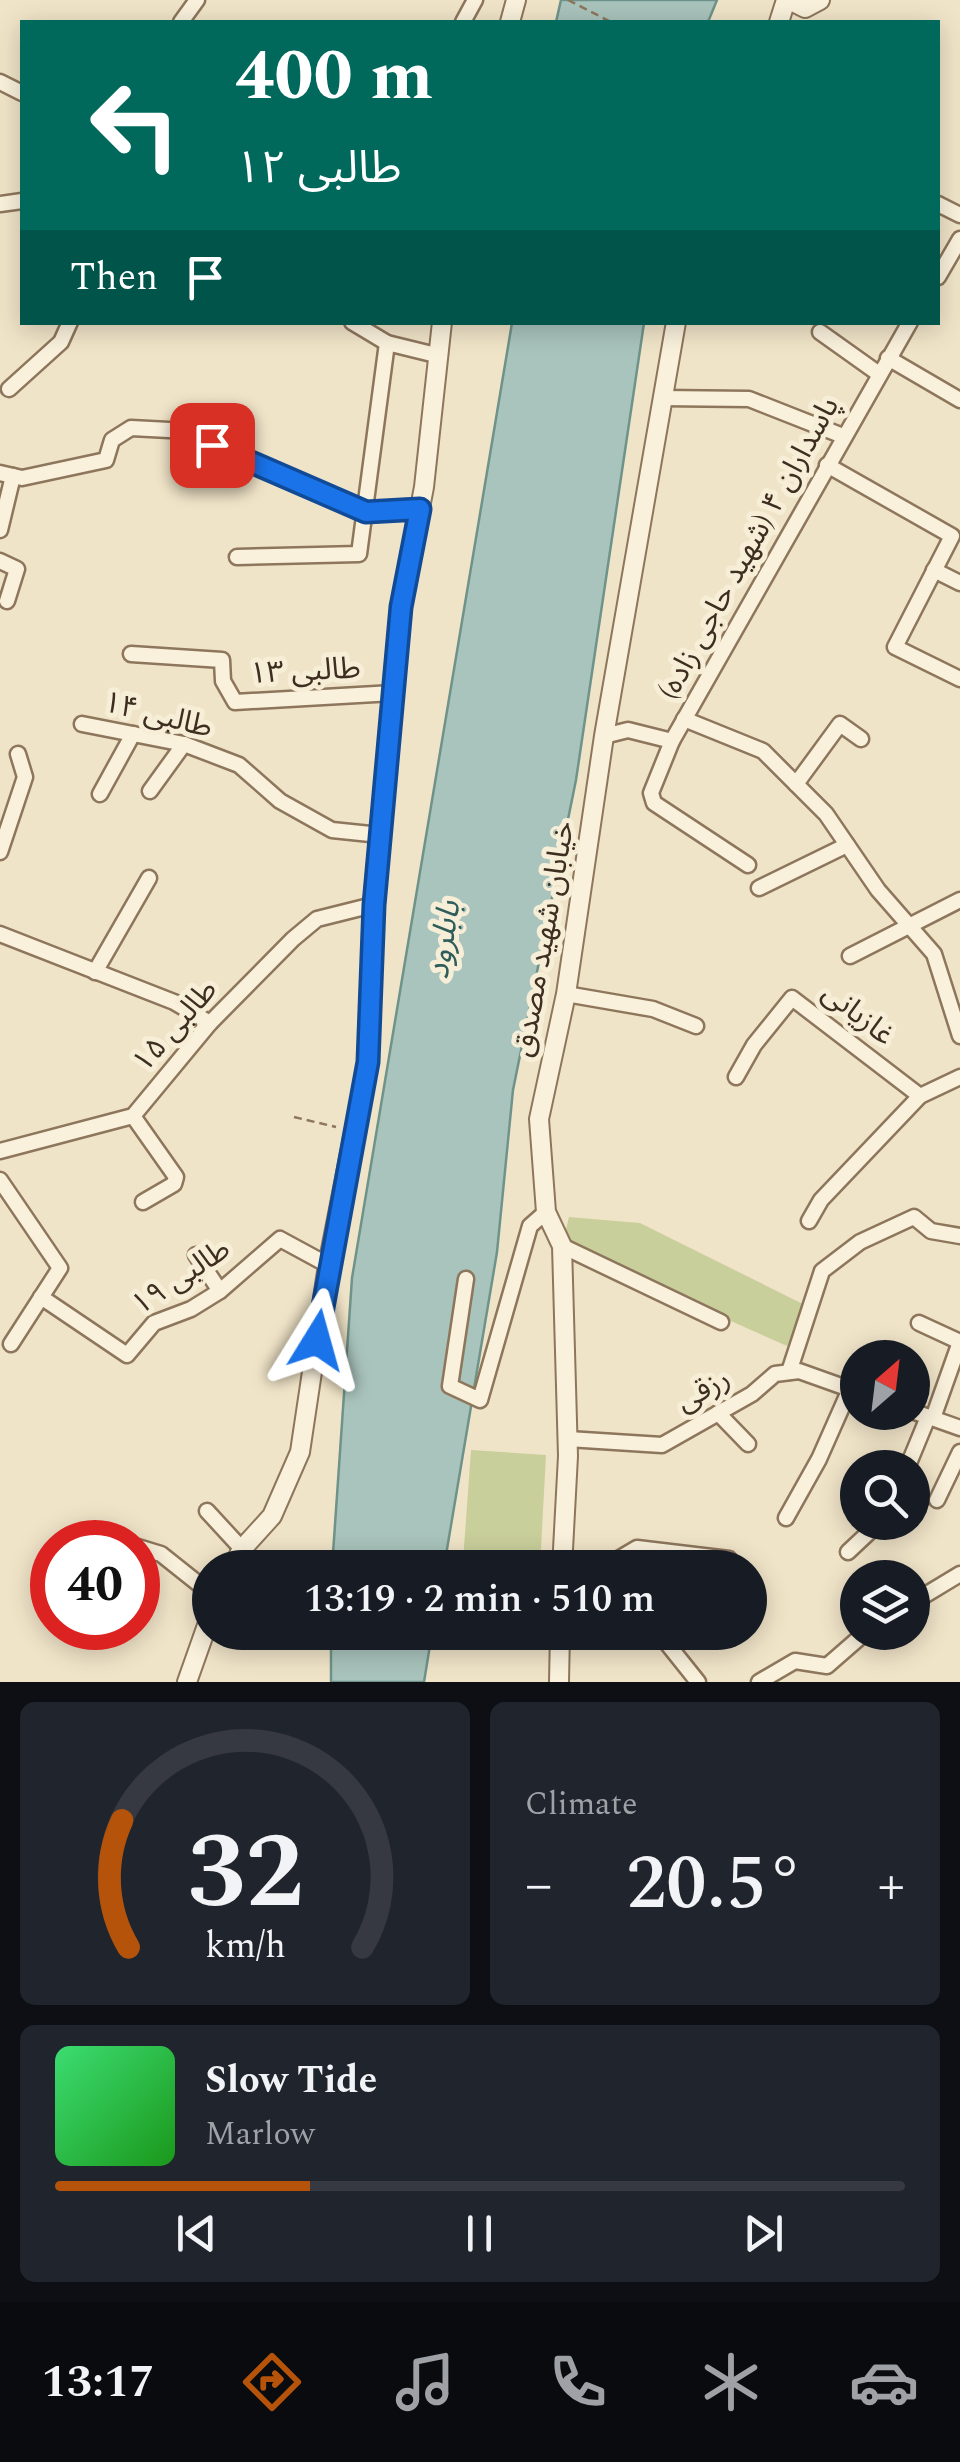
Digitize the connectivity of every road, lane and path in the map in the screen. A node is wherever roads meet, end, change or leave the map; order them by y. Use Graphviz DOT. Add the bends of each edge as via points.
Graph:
graph roads {
  1 [pos="197,0"];
  2 [pos="568,0"];
  3 [pos="788,0"];
  4 [pos="812,10"];
  5 [pos="190,20"];
  6 [pos="607,20"];
  7 [pos="960,239"];
  8 [pos="940,274"];
  9 [pos="69,325"];
  10 [pos="357,325"];
  11 [pos="441,325"];
  12 [pos="675,325"];
  13 [pos="908,325"];
  14 [pos="820,332"];
  15 [pos="387,343"];
  16 [pos="436,356"];
  17 [pos="888,358"];
  18 [pos="879,374"];
  19 [pos="10,389"];
  20 [pos="662,398"];
  21 [pos="960,400"];
  22 [pos="843,436"];
  23 [pos="827,465"];
  24 [pos="7,474"];
  25 [pos="420,509"];
  26 [pos="366,512"];
  27 [pos="0,530"];
  28 [pos="238,557"];
  29 [pos="0,560"];
  30 [pos="934,570"];
  31 [pos="960,583"];
  32 [pos="7,601"];
  33 [pos="131,654"];
  34 [pos="960,680"];
  35 [pos="393,694"];
  36 [pos="684,719"];
  37 [pos="82,724"];
  38 [pos="133,734"];
  39 [pos="604,736"];
  40 [pos="861,740"];
  41 [pos="672,741"];
  42 [pos="184,744"];
  43 [pos="18,754"];
  44 [pos="796,784"];
  45 [pos="150,791"];
  46 [pos="100,794"];
  47 [pos="380,835"];
  48 [pos="847,844"];
  49 [pos="0,852"];
  50 [pos="748,865"];
  51 [pos="148,878"];
  52 [pos="760,888"];
  53 [pos="960,900"];
  54 [pos="374,905"];
  55 [pos="911,927"];
  56 [pos="0,934"];
  57 [pos="850,956"];
  58 [pos="96,972"];
  59 [pos="566,994"];
  60 [pos="210,1024"];
  61 [pos="696,1026"];
  62 [pos="960,1036"];
  63 [pos="736,1077"];
  64 [pos="960,1077"];
  65 [pos="920,1096"];
  66 [pos="133,1116"];
  67 [pos="294,1117"];
  68 [pos="354,1132"];
  69 [pos="0,1151"];
  70 [pos="0,1180"];
  71 [pos="143,1202"];
  72 [pos="546,1212"];
  73 [pos="809,1221"];
  74 [pos="958,1235"];
  75 [pos="562,1246"];
  76 [pos="196,1255"];
  77 [pos="328,1266"];
  78 [pos="466,1279"];
  79 [pos="220,1290"];
  80 [pos="41,1298"];
  81 [pos="721,1322"];
  82 [pos="920,1322"];
  83 [pos="12,1344"];
  84 [pos="789,1372"];
  85 [pos="840,1386"];
  86 [pos="718,1413"];
  87 [pos="840,1418"];
  88 [pos="930,1418"];
  89 [pos="960,1428"];
  90 [pos="568,1440"];
  91 [pos="748,1444"];
  92 [pos="960,1452"];
  93 [pos="937,1500"];
  94 [pos="208,1511"];
  95 [pos="786,1518"];
  96 [pos="861,1540"];
  97 [pos="242,1549"];
  98 [pos="563,1550"];
  99 [pos="848,1552"];
  100 [pos="160,1553"];
  101 [pos="960,1574"];
  102 [pos="192,1578"];
  103 [pos="930,1593"];
  104 [pos="199,1650"];
  105 [pos="560,1650"];
  106 [pos="669,1650"];
  107 [pos="845,1650"];
  108 [pos="687,1678"];
  109 [pos="188,1682"];
  110 [pos="559,1682"];
  111 [pos="760,1682"];
  1 -- 5 [label="street"];
  2 -- 6 [label="path"];
  3 -- 4 [label="street"];
  7 -- 8 [label="street"];
  9 -- 19 [label="street" via="61,342"];
  10 -- 15 [label="street"];
  11 -- 16 [label="street"];
  12 -- 20 [label="street, خیابان شهید مصدق"];
  13 -- 17 [label="street, پاسداران ۴ (شهید حاجی زاده)"];
  14 -- 18 [label="street"];
  15 -- 16 [label="street"];
  15 -- 26 [label="street"];
  16 -- 25 [label="street"];
  17 -- 18 [label="street, پاسداران ۴ (شهید حاجی زاده)"];
  17 -- 21 [label="street"];
  18 -- 22 [label="street, پاسداران ۴ (شهید حاجی زاده)"];
  20 -- 22 [label="street" via="749,398"];
  20 -- 39 [label="street, خیابان شهید مصدق"];
  22 -- 23 [label="street, پاسداران ۴ (شهید حاجی زاده)"];
  23 -- 30 [label="street" via="952,536"];
  23 -- 36 [label="street, پاسداران ۴ (شهید حاجی زاده)"];
  24 -- 26 [label="street" via="106,460 112,440 130,428 188,432"];
  24 -- 27 [label="street"];
  25 -- 26 [label="street"];
  25 -- 35 [label="street"];
  26 -- 28 [label="street" via="358,554"];
  29 -- 32 [label="street" via="17,569"];
  30 -- 31 [label="street"];
  30 -- 34 [label="street" via="895,647"];
  33 -- 35 [label="street, طالبی ۱۳" via="222,660 235,702"];
  35 -- 47 [label="street"];
  36 -- 41 [label="street, پاسداران ۴ (شهید حاجی زاده)"];
  36 -- 44 [label="street" via="763,751"];
  37 -- 38 [label="street, طالبی ۱۴"];
  38 -- 42 [label="street, طالبی ۱۴"];
  38 -- 46 [label="street"];
  39 -- 41 [label="street, پاسداران ۴ (شهید حاجی زاده)" via="628,730"];
  39 -- 59 [label="street, خیابان شهید مصدق"];
  40 -- 44 [label="street" via="840,724"];
  41 -- 50 [label="street" via="651,793 654,803"];
  42 -- 45 [label="street"];
  42 -- 47 [label="street, طالبی ۱۴" via="239,766 280,801 332,830"];
  43 -- 49 [label="street" via="24,777"];
  44 -- 48 [label="street"];
  47 -- 54 [label="street"];
  48 -- 52 [label="street"];
  48 -- 55 [label="street"];
  51 -- 58 [label="street"];
  53 -- 55 [label="street"];
  54 -- 60 [label="street, طالبی ۱۵" via="317,919"];
  54 -- 68 [label="street" via="368,1062"];
  55 -- 57 [label="street"];
  55 -- 62 [label="street" via="934,954"];
  56 -- 58 [label="street"];
  58 -- 60 [label="street" via="174,1002"];
  59 -- 61 [label="street" via="653,1009"];
  59 -- 72 [label="street, خیابان شهید مصدق" via="539,1119"];
  60 -- 66 [label="street, طالبی ۱۵"];
  63 -- 65 [label="street, غازیانی" via="792,998"];
  64 -- 65 [label="street"];
  65 -- 73 [label="street" via="820,1200"];
  66 -- 69 [label="street, طالبی ۱۵"];
  66 -- 71 [label="street" via="176,1176 174,1184"];
  67 -- 68 [label="path"];
  68 -- 77 [label="street"];
  70 -- 80 [label="street" via="60,1268"];
  72 -- 75 [label="street, خیابان شهید مصدق"];
  72 -- 78 [label="street" via="530,1226 480,1400 450,1386"];
  74 -- 84 [label="street" via="931,1231 914,1218 860,1242 822,1272"];
  75 -- 81 [label="street"];
  75 -- 90 [label="street, خیابان شهید مصدق"];
  76 -- 79 [label="street"];
  77 -- 79 [label="street, طالبی ۱۹" via="280,1239"];
  77 -- 97 [label="street" via="300,1452 272,1516"];
  79 -- 80 [label="street, طالبی ۱۹" via="154,1323 127,1356"];
  80 -- 83 [label="street"];
  82 -- 88 [label="street" via="960,1342"];
  84 -- 85 [label="street"];
  84 -- 86 [label="street, رزقی"];
  86 -- 90 [label="street, رزقی" via="662,1444"];
  86 -- 91 [label="street"];
  87 -- 95 [label="street"];
  88 -- 89 [label="street"];
  90 -- 98 [label="street, خیابان شهید مصدق"];
  92 -- 93 [label="street"];
  94 -- 97 [label="street"];
  96 -- 99 [label="street"];
  100 -- 102 [label="street"];
  101 -- 103 [label="street"];
  104 -- 109 [label="street"];
  105 -- 110 [label="street"];
  106 -- 108 [label="street"];
  107 -- 111 [label="street" via="827,1666 796,1661"];
}
